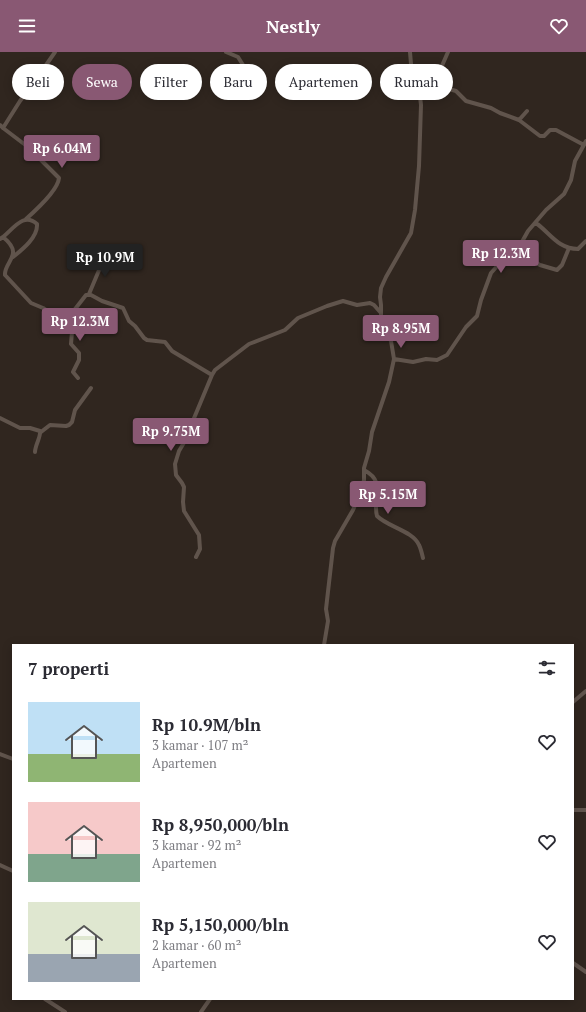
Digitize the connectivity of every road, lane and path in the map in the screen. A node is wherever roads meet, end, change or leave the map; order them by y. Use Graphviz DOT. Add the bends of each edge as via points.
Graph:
graph roads {
  1 [pos="55,52"];
  2 [pos="226,52"];
  3 [pos="410,52"];
  4 [pos="448,52"];
  5 [pos="242,64"];
  6 [pos="412,64"];
  7 [pos="443,64"];
  8 [pos="453,90"];
  9 [pos="420,100"];
  10 [pos="527,111"];
  11 [pos="519,120"];
  12 [pos="1,127"];
  13 [pos="585,143"];
  14 [pos="26,219"];
  15 [pos="536,223"];
  16 [pos="2,238"];
  17 [pos="586,241"];
  18 [pos="569,248"];
  19 [pos="518,252"];
  20 [pos="105,256"];
  21 [pos="13,257"];
  22 [pos="89,294"];
  23 [pos="381,313"];
  24 [pos="61,320"];
  25 [pos="394,359"];
  26 [pos="212,374"];
  27 [pos="78,378"];
  28 [pos="91,388"];
  29 [pos="0,418"];
  30 [pos="41,432"];
  31 [pos="35,452"];
  32 [pos="364,470"];
  33 [pos="196,557"];
  34 [pos="423,558"];
  35 [pos="324,644"];
  36 [pos="586,691"];
  37 [pos="574,701"];
  38 [pos="0,754"];
  39 [pos="12,759"];
  40 [pos="574,810"];
  41 [pos="586,810"];
  42 [pos="0,865"];
  43 [pos="12,871"];
  44 [pos="574,964"];
  45 [pos="586,972"];
  46 [pos="47,1000"];
  47 [pos="209,1000"];
  48 [pos="65,1012"];
  49 [pos="201,1012"];
  1 -- 12 [label="street"];
  2 -- 5 [label="street" via="238,57"];
  3 -- 6 [label="street"];
  4 -- 7 [label="street"];
  8 -- 11 [label="street" via="466,101 492,108"];
  9 -- 23 [label="street" via="420,154 412,226 381,288"];
  10 -- 11 [label="street"];
  11 -- 13 [label="street" via="540,136 544,136 550,130 556,130"];
  12 -- 14 [label="street" via="32,150 59,178 57,186"];
  13 -- 15 [label="street" via="575,161 571,180 564,194"];
  14 -- 16 [label="street"];
  14 -- 21 [label="street" via="37,223 36,232 24,249"];
  15 -- 18 [label="street" via="555,241"];
  15 -- 19 [label="street" via="524,238"];
  16 -- 21 [label="street" via="9,243"];
  17 -- 18 [label="street" via="578,248"];
  18 -- 19 [label="street" via="557,270 540,265"];
  19 -- 25 [label="street" via="514,258 500,263 491,273 476,318 466,327 445,356 437,360 413,362"];
  20 -- 22 [label="street"];
  21 -- 24 [label="street" via="6,269 6,277 31,303"];
  22 -- 24 [label="street"];
  22 -- 26 [label="street" via="123,308 128,319 147,340 165,342 172,351"];
  23 -- 25 [label="street" via="382,326 391,341"];
  23 -- 26 [label="street" via="372,304 346,301 321,308 298,318 285,330 249,344"];
  24 -- 27 [label="street" via="72,332 71,344 79,353 79,360 73,372"];
  25 -- 32 [label="street" via="372,432"];
  26 -- 33 [label="street" via="175,462 176,475 184,487 184,511 199,535 200,550"];
  28 -- 30 [label="street" via="75,410 70,425 50,425"];
  29 -- 30 [label="street" via="18,428 37,429"];
  30 -- 31 [label="street"];
  32 -- 34 [label="street" via="374,476 376,516 413,537"];
  32 -- 35 [label="street" via="360,494 333,548"];
  36 -- 37 [label="street"];
  38 -- 39 [label="street"];
  40 -- 41 [label="street"];
  42 -- 43 [label="street"];
  44 -- 45 [label="street"];
  46 -- 48 [label="street"];
  47 -- 49 [label="street"];
}
